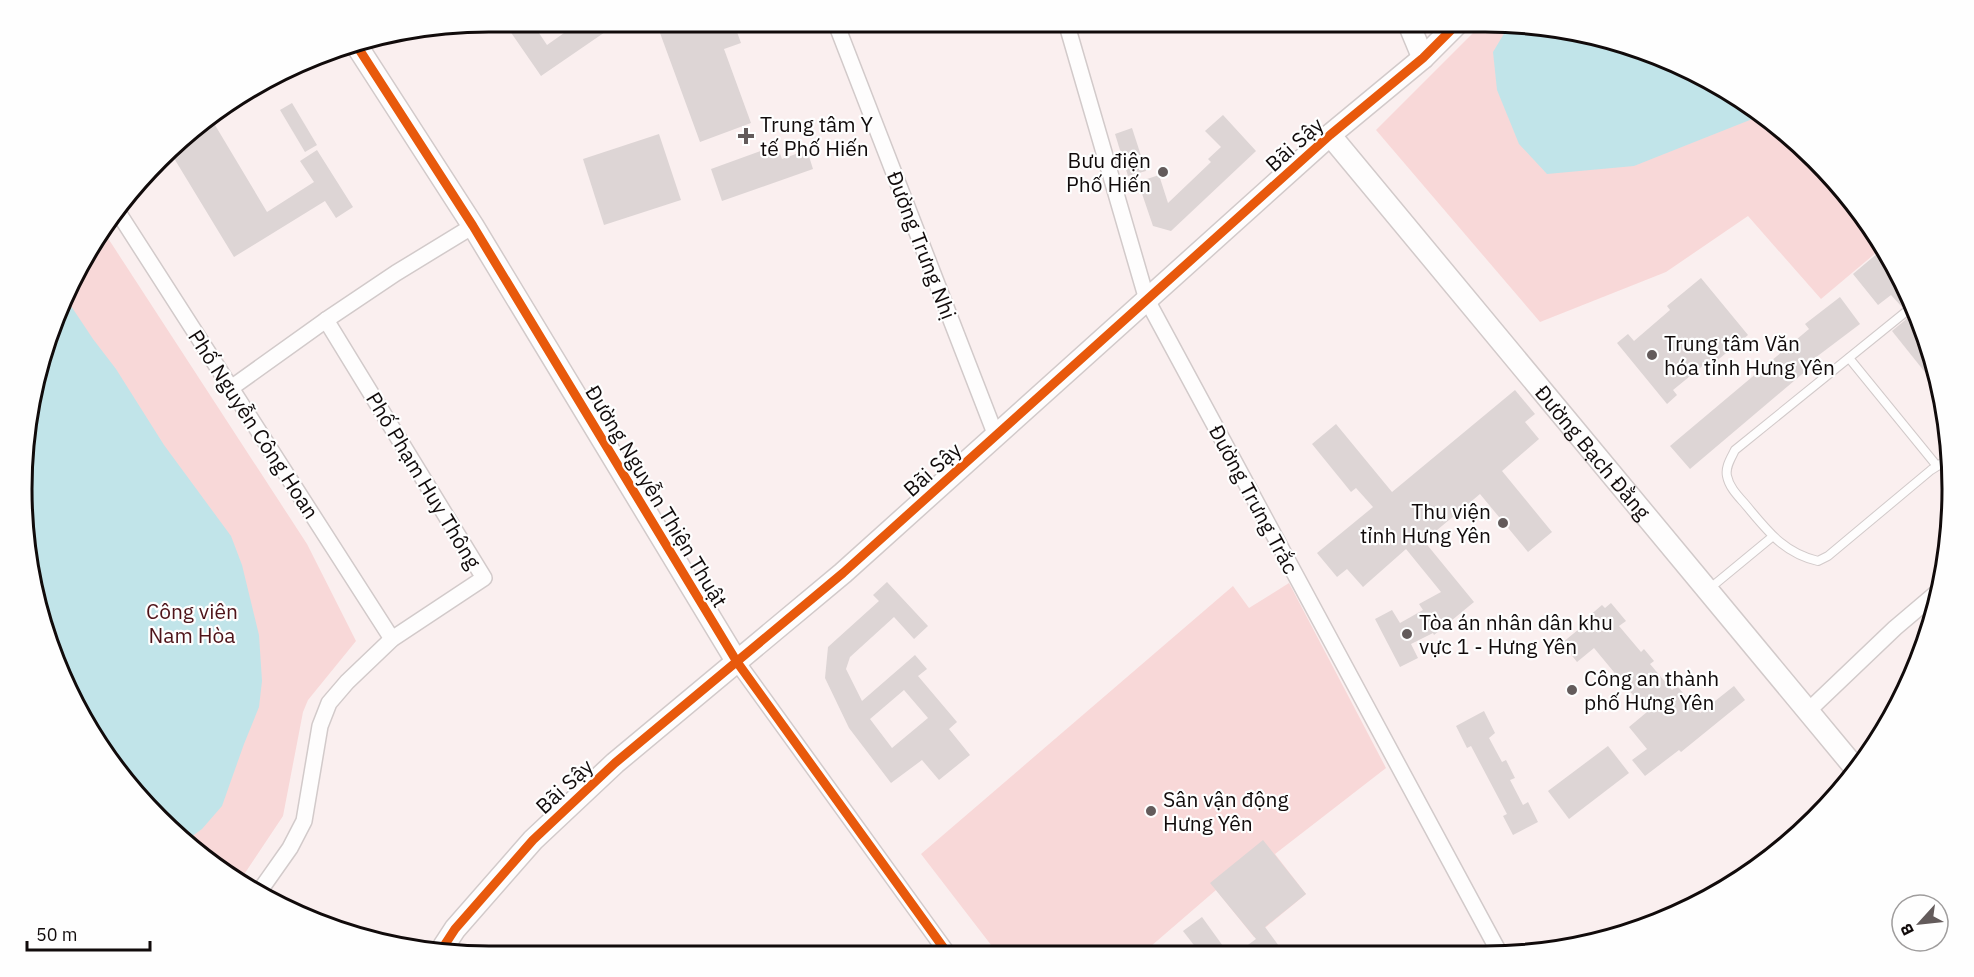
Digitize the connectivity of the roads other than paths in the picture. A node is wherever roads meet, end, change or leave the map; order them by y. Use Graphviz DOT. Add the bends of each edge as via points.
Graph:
graph roads {
  1 [pos="839,32"];
  2 [pos="1069,32"];
  3 [pos="1412,32"];
  4 [pos="1449,32"];
  5 [pos="360,50"];
  6 [pos="1423,58"];
  7 [pos="1330,135"];
  8 [pos="121,217"];
  9 [pos="473,226"];
  10 [pos="1147,300"];
  11 [pos="1907,312"];
  12 [pos="326,320"];
  13 [pos="1849,358"];
  14 [pos="231,388"];
  15 [pos="996,436"];
  16 [pos="1942,463"];
  17 [pos="1937,466"];
  18 [pos="1772,537"];
  19 [pos="1708,590"];
  20 [pos="1929,599"];
  21 [pos="392,639"];
  22 [pos="737,662"];
  23 [pos="1808,711"];
  24 [pos="1851,763"];
  25 [pos="264,886"];
  26 [pos="445,944"];
  27 [pos="942,946"];
  28 [pos="1496,946"];
  1 -- 15 [label="street, Đường Trưng Nhị"];
  2 -- 10 [label="street, Đường Trưng Trắc"];
  3 -- 6 [label="street"];
  4 -- 6 [label="street, Bãi Sậy"];
  5 -- 9 [label="street, Đường Nguyễn Thiện Thuật"];
  6 -- 7 [label="street, Bãi Sậy"];
  7 -- 10 [label="street, Bãi Sậy"];
  7 -- 19 [label="street, Đường Bạch Đằng"];
  8 -- 14 [label="street, Phố Nguyễn Công Hoan"];
  9 -- 12 [label="street"];
  9 -- 22 [label="street, Đường Nguyễn Thiện Thuật"];
  10 -- 15 [label="street, Bãi Sậy"];
  10 -- 28 [label="street, Đường Trưng Trắc"];
  11 -- 13 [label="lane"];
  12 -- 14 [label="street"];
  12 -- 21 [label="street, Phố Phạm Huy Thông" via="484,578"];
  13 -- 17 [label="lane"];
  13 -- 18 [label="lane" via="1735,450 1728,464 1729,485"];
  14 -- 21 [label="street, Phố Nguyễn Công Hoan"];
  15 -- 22 [label="street, Bãi Sậy"];
  16 -- 17 [label="lane"];
  17 -- 18 [label="lane" via="1818,561 1797,554"];
  18 -- 19 [label="lane"];
  19 -- 23 [label="street, Đường Bạch Đằng"];
  20 -- 23 [label="street"];
  21 -- 25 [label="street" via="329,703 320,726 304,820"];
  22 -- 26 [label="street, Bãi Sậy" via="615,763 533,840"];
  22 -- 27 [label="street, Đường Nguyễn Thiện Thuật"];
  23 -- 24 [label="street, Đường Bạch Đằng"];
}
